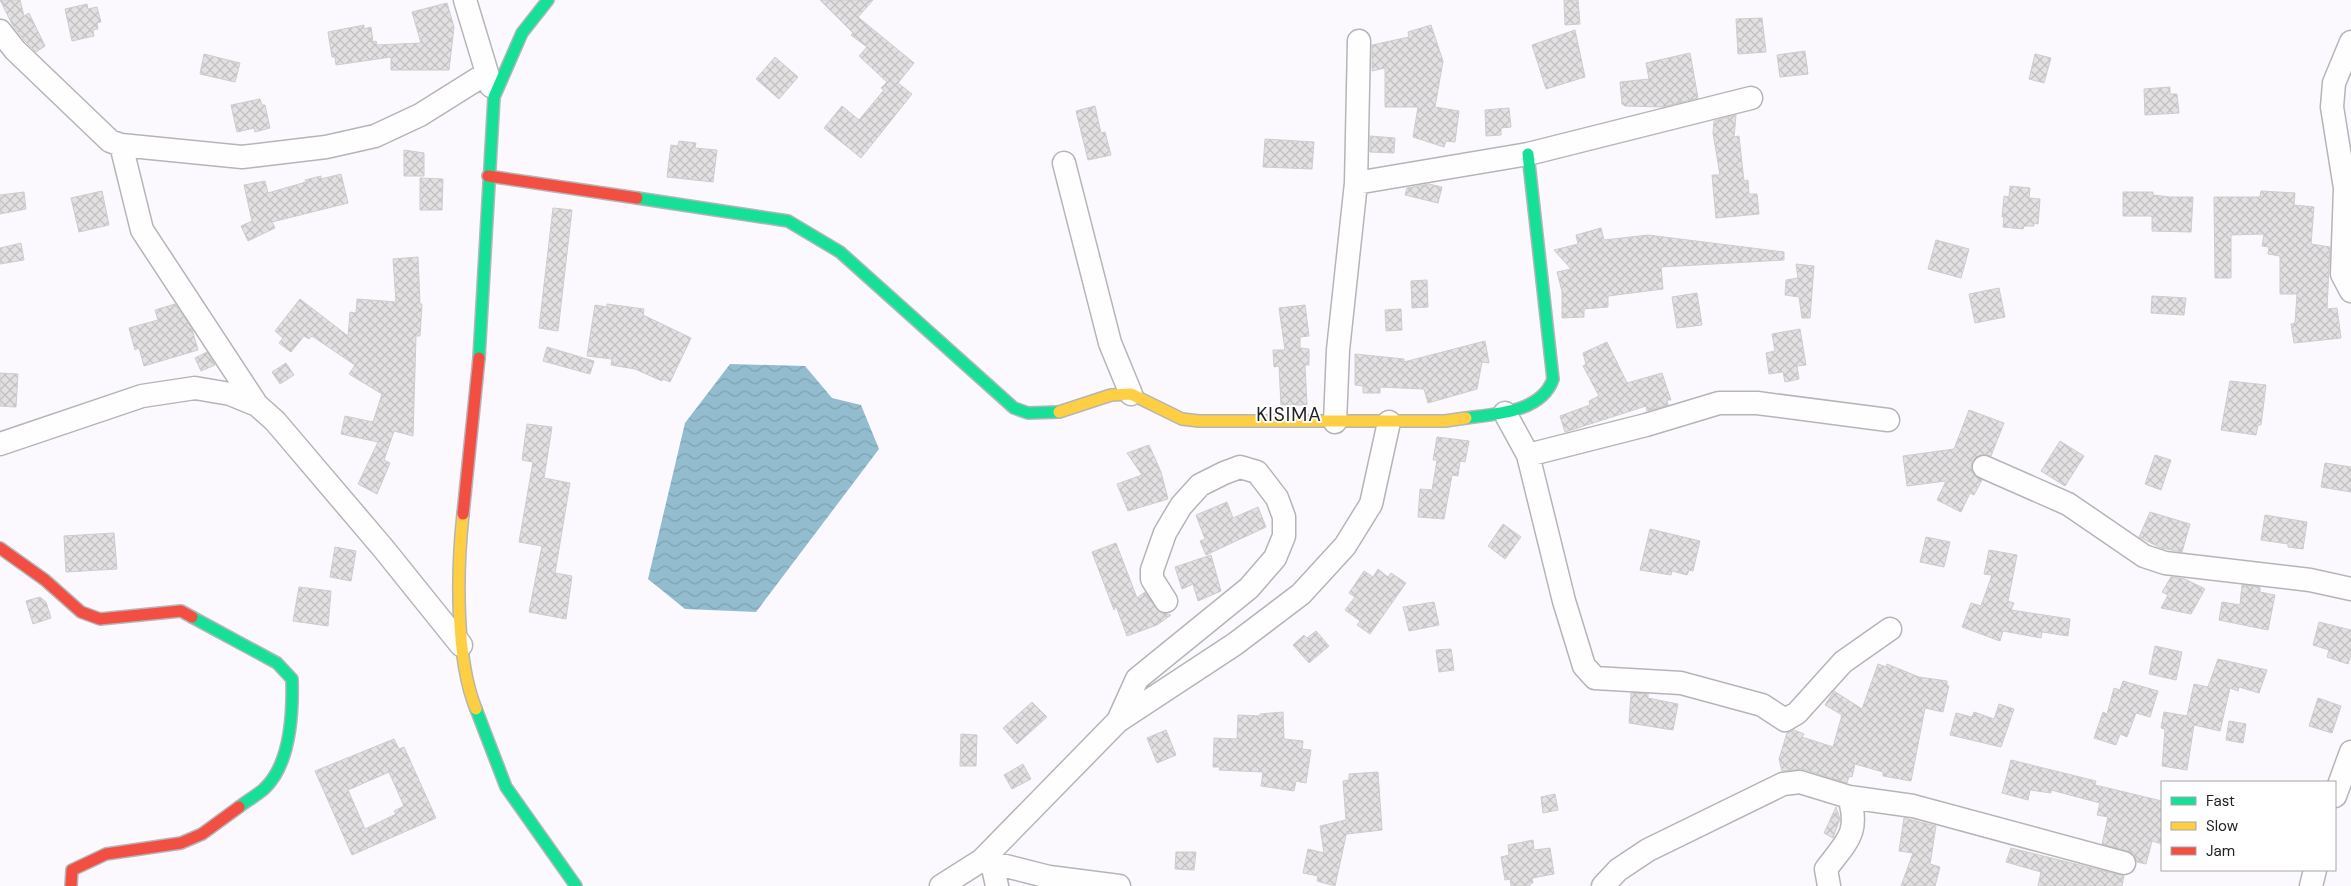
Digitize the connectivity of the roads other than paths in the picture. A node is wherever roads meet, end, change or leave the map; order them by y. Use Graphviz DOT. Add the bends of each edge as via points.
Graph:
graph roads {
  1 [pos="465,0"];
  2 [pos="548,0"];
  3 [pos="0,30"];
  4 [pos="1359,41"];
  5 [pos="2351,42"];
  6 [pos="487,74"];
  7 [pos="494,97"];
  8 [pos="1751,98"];
  9 [pos="121,146"];
  10 [pos="1528,154"];
  11 [pos="1064,162"];
  12 [pos="488,176"];
  13 [pos="1356,183"];
  14 [pos="2351,291"];
  15 [pos="1131,394"];
  16 [pos="257,405"];
  17 [pos="1505,413"];
  18 [pos="1888,420"];
  19 [pos="1335,422"];
  20 [pos="1389,422"];
  21 [pos="0,444"];
  22 [pos="1528,455"];
  23 [pos="1984,467"];
  24 [pos="0,548"];
  25 [pos="2351,589"];
  26 [pos="1166,601"];
  27 [pos="1890,629"];
  28 [pos="461,645"];
  29 [pos="1118,721"];
  30 [pos="2351,752"];
  31 [pos="2336,793"];
  32 [pos="1849,797"];
  33 [pos="987,862"];
  34 [pos="2124,863"];
  35 [pos="2315,871"];
  36 [pos="71,886"];
  37 [pos="576,886"];
  38 [pos="941,886"];
  39 [pos="997,886"];
  40 [pos="1119,886"];
  41 [pos="1603,886"];
  42 [pos="1829,886"];
  43 [pos="2311,886"];
  1 -- 6 [label="street"];
  2 -- 7 [label="street" via="522,33"];
  3 -- 9 [label="street" via="15,50 110,141"];
  4 -- 13 [label="street"];
  5 -- 14 [label="street" via="2334,83 2332,107 2345,188 2342,274"];
  6 -- 7 [label="street"];
  6 -- 9 [label="street" via="420,115 375,136 326,147 242,157"];
  7 -- 12 [label="street"];
  8 -- 10 [label="street"];
  9 -- 16 [label="street" via="142,230"];
  10 -- 13 [label="street"];
  10 -- 17 [label="street" via="1553,379 1549,391 1535,402"];
  11 -- 15 [label="street" via="1110,343"];
  12 -- 15 [label="street" via="788,221 840,252 1014,408 1028,413 1059,412 1111,395"];
  12 -- 28 [label="street" via="481,334 460,541"];
  13 -- 19 [label="street" via="1338,350"];
  15 -- 19 [label="street" via="1182,419 1199,422"];
  16 -- 21 [label="street" via="230,394 195,388 142,396"];
  16 -- 28 [label="street" via="320,473"];
  17 -- 20 [label="street" via="1445,421"];
  17 -- 22 [label="street"];
  18 -- 22 [label="street" via="1757,402 1719,402 1646,425"];
  19 -- 20 [label="street"];
  20 -- 29 [label="street" via="1371,504 1345,546 1307,588 1234,644"];
  22 -- 27 [label="street" via="1564,602 1584,666 1595,678 1681,683 1762,705 1785,720 1797,713 1843,662"];
  23 -- 25 [label="street" via="2068,504 2144,556 2165,563 2310,580"];
  24 -- 36 [label="street" via="45,580 81,612 100,618 181,611 277,663 292,679 293,704 285,750 278,771 264,788 202,834 181,843 106,854 72,870"];
  26 -- 29 [label="street" via="1152,579 1152,570 1165,533 1181,506 1200,485 1224,473 1240,467 1257,472 1277,498 1284,517 1284,536 1275,558 1249,588 1137,679"];
  28 -- 37 [label="street" via="474,706 506,787"];
  29 -- 33 [label="street"];
  30 -- 31 [label="street"];
  32 -- 34 [label="street" via="1913,806"];
  32 -- 41 [label="street" via="1800,782 1783,784 1648,850 1618,870"];
  32 -- 42 [label="street" via="1855,814 1852,833 1826,869"];
  33 -- 38 [label="street"];
  33 -- 39 [label="street"];
  33 -- 40 [label="street" via="1049,877"];
  35 -- 43 [label="street"];
}
